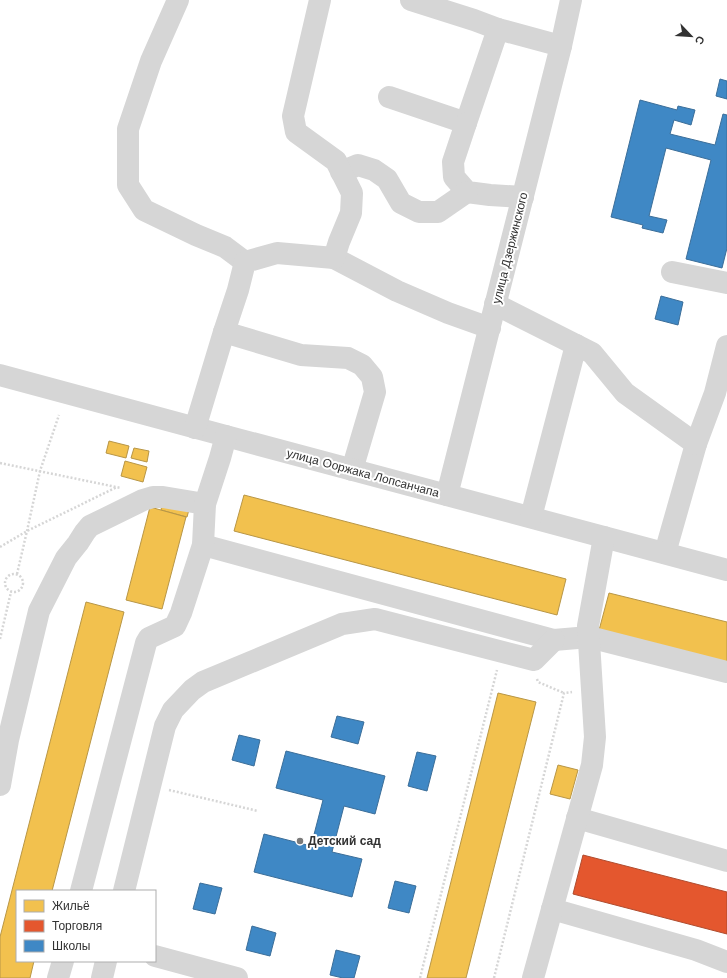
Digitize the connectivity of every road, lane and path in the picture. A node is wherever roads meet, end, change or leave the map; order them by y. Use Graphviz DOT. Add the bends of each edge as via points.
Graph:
graph roads {
  1 [pos="178,0"];
  2 [pos="320,0"];
  3 [pos="410,0"];
  4 [pos="571,0"];
  5 [pos="498,29"];
  6 [pos="561,46"];
  7 [pos="389,97"];
  8 [pos="466,123"];
  9 [pos="341,172"];
  10 [pos="467,192"];
  11 [pos="523,197"];
  12 [pos="334,258"];
  13 [pos="245,262"];
  14 [pos="672,272"];
  15 [pos="727,284"];
  16 [pos="495,304"];
  17 [pos="490,328"];
  18 [pos="224,332"];
  19 [pos="576,345"];
  20 [pos="727,346"];
  21 [pos="0,375"];
  22 [pos="59,415"];
  23 [pos="195,428"];
  24 [pos="226,436"];
  25 [pos="696,444"];
  26 [pos="0,463"];
  27 [pos="352,470"];
  28 [pos="40,471"];
  29 [pos="447,495"];
  30 [pos="205,504"];
  31 [pos="531,517"];
  32 [pos="27,531"];
  33 [pos="604,537"];
  34 [pos="203,545"];
  35 [pos="0,547"];
  36 [pos="665,553"];
  37 [pos="727,570"];
  38 [pos="17,574"];
  39 [pos="11,592"];
  40 [pos="589,637"];
  41 [pos="0,638"];
  42 [pos="554,640"];
  43 [pos="502,652"];
  44 [pos="534,660"];
  45 [pos="727,672"];
  46 [pos="592,688"];
  47 [pos="564,694"];
  48 [pos="151,782"];
  49 [pos="0,785"];
  50 [pos="258,811"];
  51 [pos="577,818"];
  52 [pos="727,861"];
  53 [pos="81,890"];
  54 [pos="124,890"];
  55 [pos="552,909"];
  56 [pos="156,956"];
  57 [pos="63,962"];
  58 [pos="106,962"];
  59 [pos="727,962"];
  60 [pos="58,978"];
  61 [pos="102,978"];
  62 [pos="237,978"];
  63 [pos="420,978"];
  64 [pos="494,978"];
  65 [pos="533,978"];
  1 -- 13 [label="street" via="151,61 128,130 128,185 144,210 225,247"];
  2 -- 9 [label="street" via="293,116 296,132 336,161"];
  3 -- 5 [label="street"];
  4 -- 6 [label="street, улица Дзержинского"];
  5 -- 6 [label="street"];
  5 -- 8 [label="street"];
  6 -- 11 [label="street, улица Дзержинского"];
  7 -- 8 [label="street"];
  8 -- 10 [label="street" via="453,162 454,177"];
  9 -- 10 [label="street" via="358,165 374,170 387,179 401,203 419,212 438,212"];
  9 -- 12 [label="street" via="352,193 351,213"];
  10 -- 11 [label="street"];
  11 -- 16 [label="street, улица Дзержинского"];
  12 -- 13 [label="street" via="277,253"];
  12 -- 17 [label="street" via="397,291"];
  13 -- 18 [label="street"];
  14 -- 15 [label="street"];
  16 -- 17 [label="street, улица Дзержинского"];
  16 -- 19 [label="street"];
  17 -- 29 [label="street, улица Дзержинского"];
  18 -- 23 [label="street"];
  18 -- 27 [label="street" via="301,355 348,358 362,366 372,377 376,392"];
  19 -- 25 [label="street" via="592,353 624,393"];
  19 -- 31 [label="street"];
  20 -- 25 [label="street" via="715,393"];
  21 -- 23 [label="street, улица Ооржака Лопсанчапа"];
  22 -- 28 [label="path"];
  23 -- 24 [label="street, улица Ооржака Лопсанчапа"];
  24 -- 27 [label="street, улица Ооржака Лопсанчапа"];
  24 -- 30 [label="street"];
  25 -- 36 [label="street"];
  26 -- 28 [label="path"];
  27 -- 29 [label="street, улица Ооржака Лопсанчапа"];
  28 -- 32 [label="path"];
  28 -- 32 [label="path" via="118,487"];
  29 -- 31 [label="street, улица Ооржака Лопсанчапа"];
  30 -- 34 [label="street"];
  30 -- 49 [label="street" via="163,497 142,500 90,526 66,558 39,611 8,740"];
  31 -- 33 [label="street, улица Ооржака Лопсанчапа"];
  32 -- 35 [label="path"];
  32 -- 38 [label="path"];
  33 -- 36 [label="street, улица Ооржака Лопсанчапа"];
  33 -- 40 [label="street" via="588,626"];
  34 -- 42 [label="street"];
  34 -- 53 [label="street" via="182,613 175,626 149,638 146,643"];
  36 -- 37 [label="street, улица Ооржака Лопсанчапа"];
  38 -- 39 [label="path" via="10,575 4,582"];
  38 -- 39 [label="path" via="22,578 23,586 18,592"];
  39 -- 41 [label="path"];
  40 -- 42 [label="street"];
  40 -- 45 [label="street"];
  40 -- 46 [label="street"];
  42 -- 44 [label="street"];
  43 -- 44 [label="street"];
  43 -- 48 [label="street" via="375,619 342,624 203,682 192,690 173,710 164,726"];
  43 -- 63 [label="path"];
  44 -- 47 [label="path" via="538,682"];
  46 -- 47 [label="path"];
  46 -- 51 [label="street" via="594,751"];
  47 -- 64 [label="path"];
  48 -- 50 [label="path" via="170,790"];
  48 -- 54 [label="street"];
  51 -- 52 [label="street"];
  51 -- 55 [label="street"];
  55 -- 59 [label="street" via="696,950"];
  55 -- 65 [label="street"];
  56 -- 62 [label="street"];
  57 -- 60 [label="street"];
  58 -- 61 [label="street"];
}
